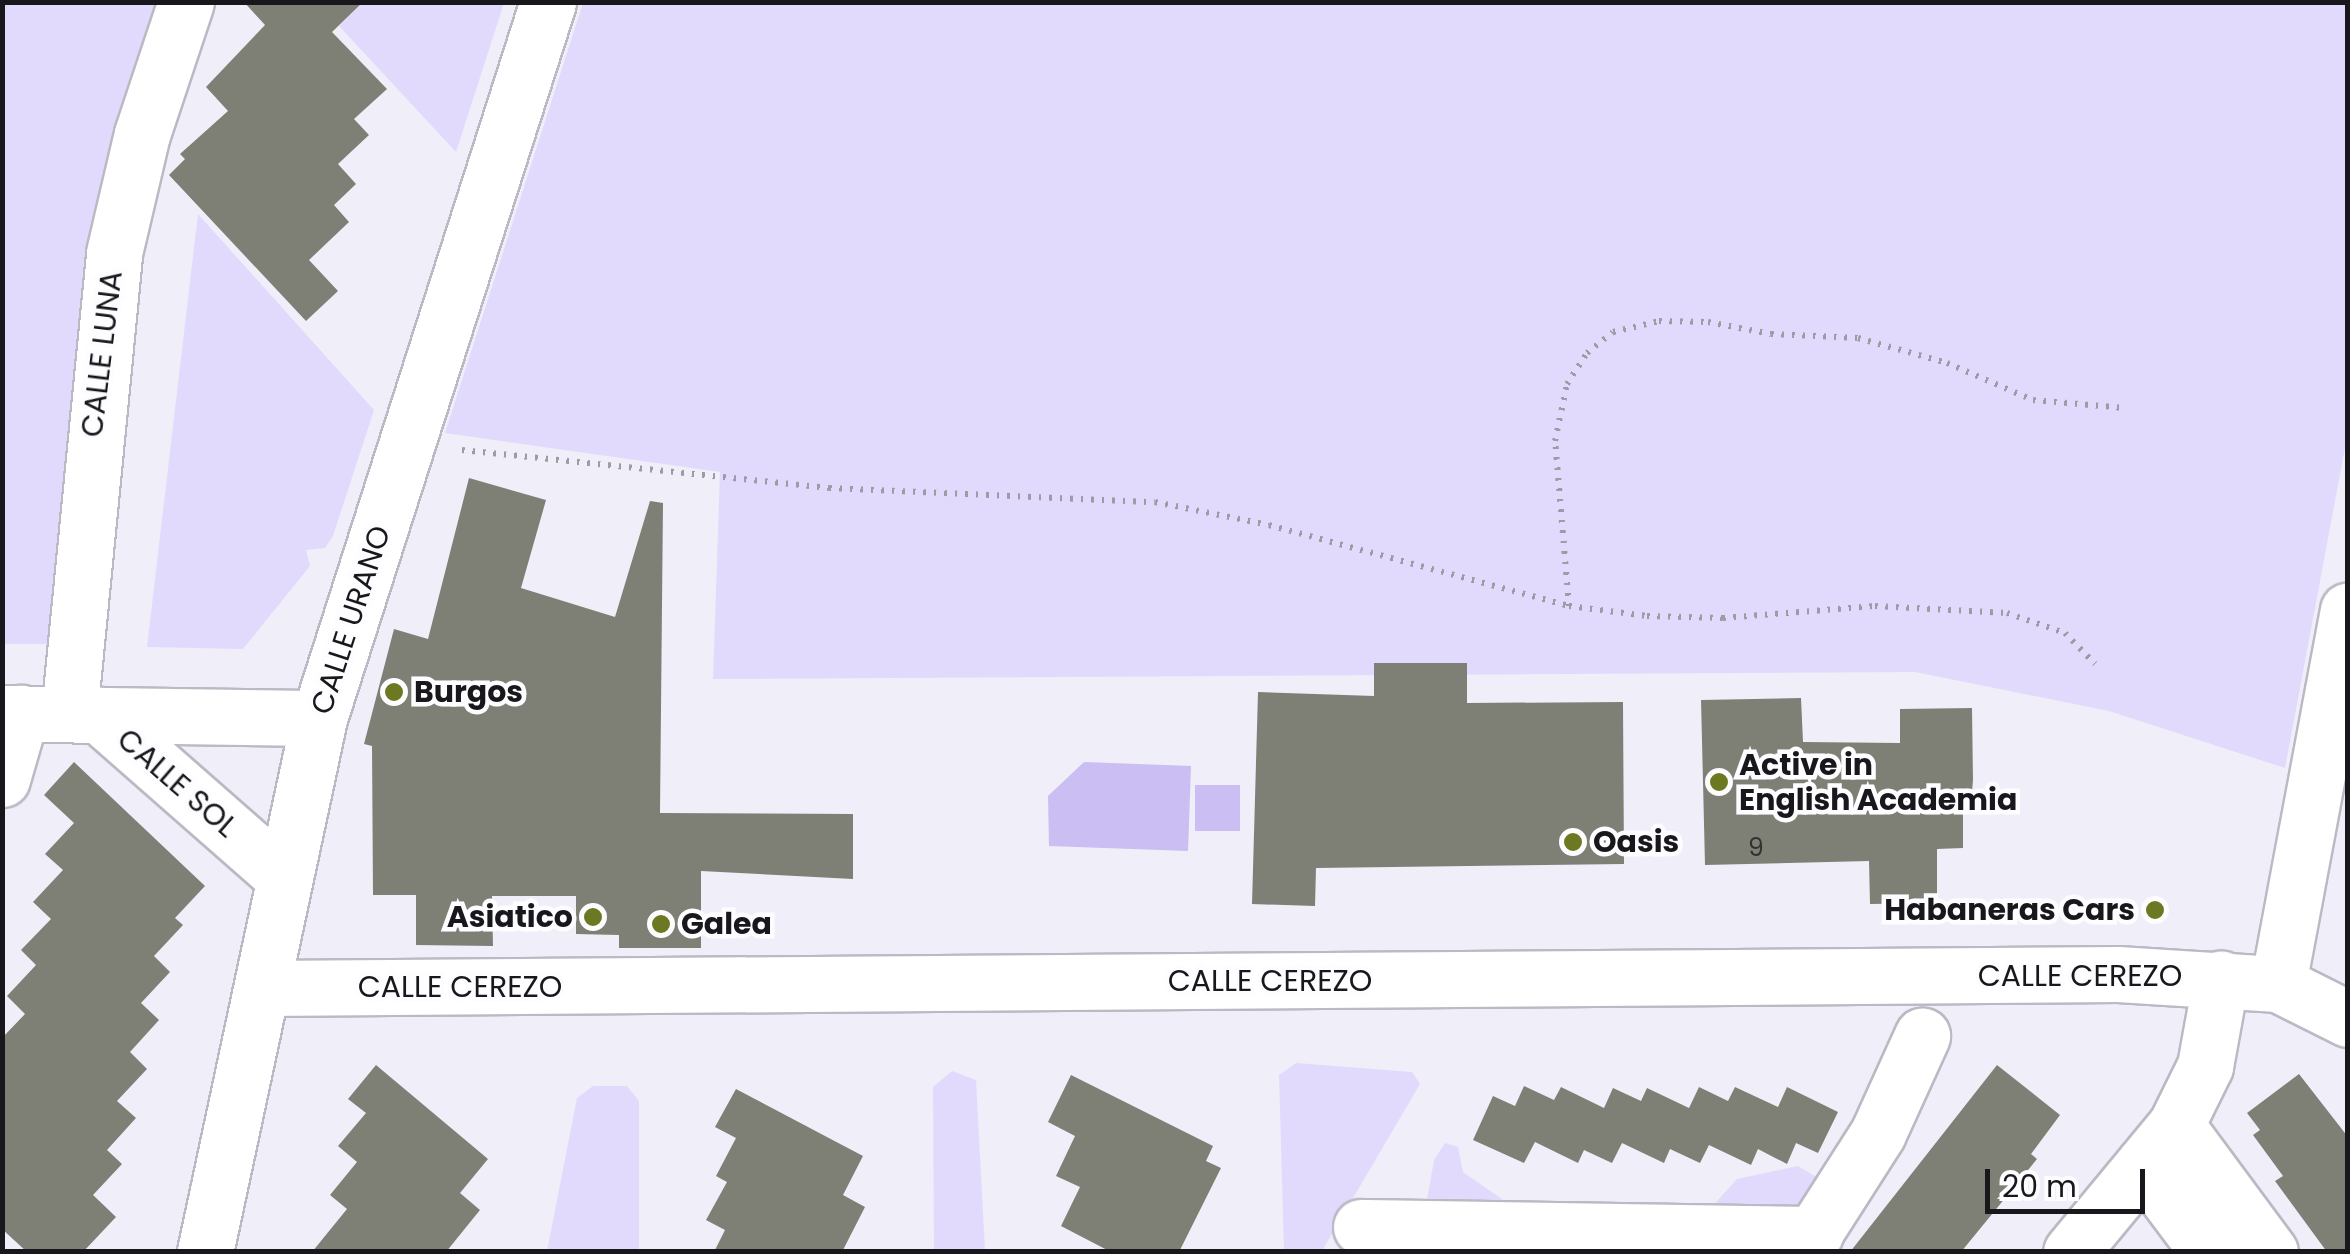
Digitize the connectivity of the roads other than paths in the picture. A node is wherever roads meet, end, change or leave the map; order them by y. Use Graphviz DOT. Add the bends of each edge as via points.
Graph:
graph roads {
  1 [pos="186,2"];
  2 [pos="548,2"];
  3 [pos="2348,611"];
  4 [pos="48,714"];
  5 [pos="319,718"];
  6 [pos="2,779"];
  7 [pos="282,876"];
  8 [pos="2221,978"];
  9 [pos="2278,984"];
  10 [pos="263,988"];
  11 [pos="2348,1019"];
  12 [pos="1922,1036"];
  13 [pos="2159,1145"];
  14 [pos="1361,1227"];
  15 [pos="1809,1243"];
  16 [pos="205,1252"];
  17 [pos="2071,1252"];
  18 [pos="2208,1252"];
  19 [pos="2270,1252"];
  1 -- 4 [label="street, CALLE LUNA" via="142,134 114,253"];
  2 -- 5 [label="street, CALLE URANO"];
  3 -- 9 [label="street"];
  4 -- 5 [label="street"];
  4 -- 6 [label="street, CALLE LUNA"];
  4 -- 7 [label="street, CALLE SOL"];
  5 -- 7 [label="street, CALLE URANO"];
  7 -- 10 [label="street, CALLE URANO"];
  8 -- 9 [label="street, CALLE CEREZO"];
  8 -- 10 [label="street, CALLE CEREZO"];
  8 -- 13 [label="street" via="2204,1066"];
  9 -- 11 [label="street"];
  10 -- 16 [label="street, CALLE URANO"];
  12 -- 15 [label="street" via="1878,1132"];
  13 -- 17 [label="street"];
  13 -- 18 [label="street"];
  13 -- 19 [label="street"];
  14 -- 15 [label="street"];
}
